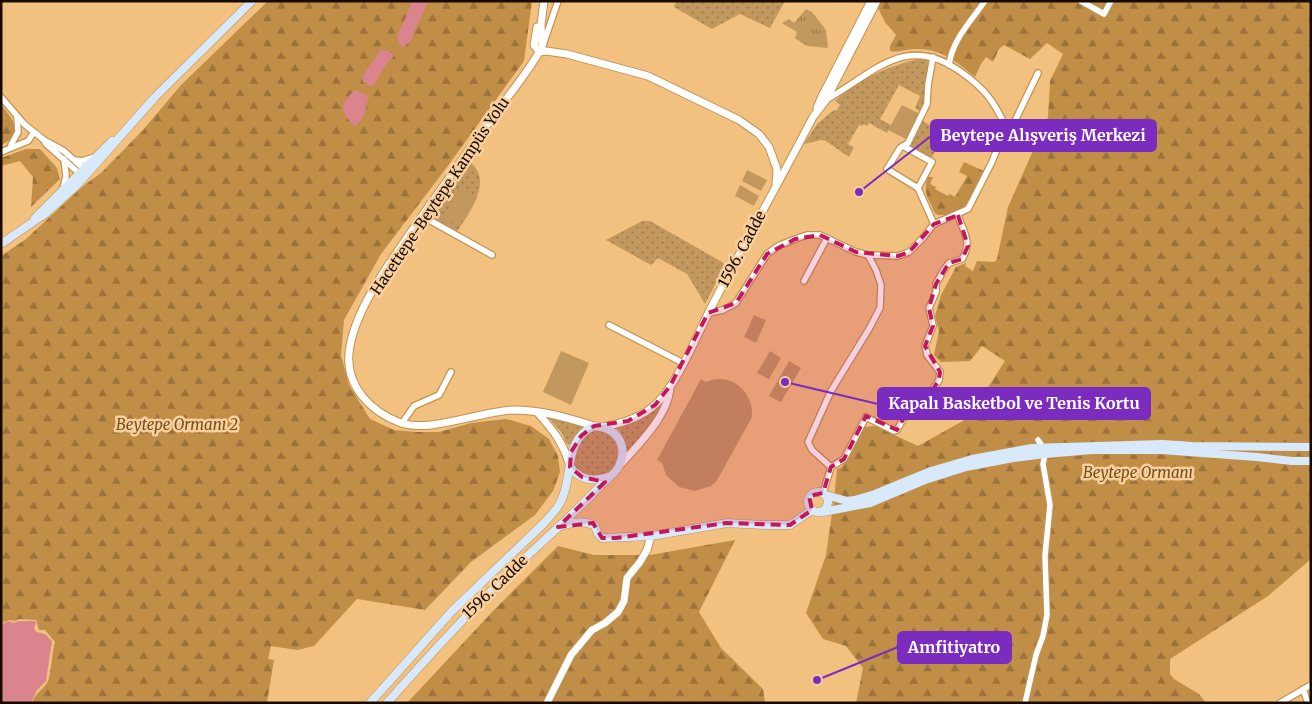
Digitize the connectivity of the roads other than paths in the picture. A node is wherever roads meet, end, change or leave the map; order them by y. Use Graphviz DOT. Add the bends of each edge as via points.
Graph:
graph roads {
  1 [pos="252,1"];
  2 [pos="542,1"];
  3 [pos="558,1"];
  4 [pos="870,1"];
  5 [pos="877,1"];
  6 [pos="985,1"];
  7 [pos="1081,1"];
  8 [pos="1111,1"];
  9 [pos="541,50"];
  10 [pos="933,57"];
  11 [pos="949,65"];
  12 [pos="1038,73"];
  13 [pos="1,97"];
  14 [pos="823,100"];
  15 [pos="17,116"];
  16 [pos="1005,134"];
  17 [pos="32,135"];
  18 [pos="121,135"];
  19 [pos="44,140"];
  20 [pos="11,145"];
  21 [pos="903,146"];
  22 [pos="1,151"];
  23 [pos="94,157"];
  24 [pos="792,157"];
  25 [pos="773,158"];
  26 [pos="64,159"];
  27 [pos="73,159"];
  28 [pos="84,174"];
  29 [pos="918,188"];
  30 [pos="774,189"];
  31 [pos="62,192"];
  32 [pos="958,215"];
  33 [pos="422,216"];
  34 [pos="31,223"];
  35 [pos="934,224"];
  36 [pos="827,238"];
  37 [pos="1,244"];
  38 [pos="868,254"];
  39 [pos="492,255"];
  40 [pos="804,280"];
  41 [pos="708,312"];
  42 [pos="609,325"];
  43 [pos="683,363"];
  44 [pos="451,372"];
  45 [pos="670,386"];
  46 [pos="537,412"];
  47 [pos="402,423"];
  48 [pos="594,426"];
  49 [pos="604,427"];
  50 [pos="1292,447"];
  51 [pos="1311,447"];
  52 [pos="1040,451"];
  53 [pos="1292,461"];
  54 [pos="1311,461"];
  55 [pos="570,467"];
  56 [pos="618,467"];
  57 [pos="831,467"];
  58 [pos="610,477"];
  59 [pos="825,494"];
  60 [pos="812,510"];
  61 [pos="823,512"];
  62 [pos="558,527"];
  63 [pos="650,536"];
  64 [pos="1311,685"];
  65 [pos="1303,689"];
  66 [pos="370,703"];
  67 [pos="387,703"];
  68 [pos="547,703"];
  69 [pos="1024,703"];
  70 [pos="1280,703"];
  71 [pos="1308,703"];
  1 -- 18 [label="main road"];
  2 -- 9 [label="street" via="534,46"];
  3 -- 9 [label="street"];
  4 -- 14 [label="street, 1596. Cadde"];
  5 -- 14 [label="street, 1596. Cadde"];
  6 -- 11 [label="street" via="959,37"];
  7 -- 8 [label="street" via="1104,14"];
  9 -- 25 [label="street" via="588,59 661,82 749,126 766,141"];
  9 -- 33 [label="street, Hacettepe-Beytepe Kampüs Yolu"];
  10 -- 11 [label="street"];
  10 -- 14 [label="street" via="909,55 896,60 876,68"];
  10 -- 21 [label="street" via="928,104 908,143"];
  11 -- 16 [label="street" via="979,85 991,99 1006,128"];
  12 -- 16 [label="street" via="1011,129"];
  13 -- 15 [label="street"];
  14 -- 24 [label="street, 1596. Cadde"];
  15 -- 17 [label="street"];
  15 -- 20 [label="street" via="18,132"];
  16 -- 32 [label="street" via="968,209"];
  17 -- 19 [label="street"];
  17 -- 20 [label="street"];
  17 -- 22 [label="street" via="28,141"];
  18 -- 23 [label="main road"];
  18 -- 28 [label="main road"];
  19 -- 26 [label="street"];
  19 -- 27 [label="street"];
  20 -- 22 [label="street"];
  21 -- 29 [label="street" via="932,162"];
  21 -- 29 [label="street" via="887,169"];
  23 -- 27 [label="street" via="82,161"];
  23 -- 28 [label="main road"];
  24 -- 25 [label="street" via="782,161"];
  24 -- 30 [label="street, 1596. Cadde"];
  25 -- 30 [label="street" via="777,169"];
  26 -- 28 [label="street"];
  26 -- 31 [label="street" via="66,176"];
  27 -- 28 [label="street"];
  28 -- 31 [label="main road"];
  28 -- 34 [label="main road" via="46,213"];
  29 -- 35 [label="street"];
  30 -- 41 [label="street, 1596. Cadde"];
  31 -- 34 [label="main road"];
  32 -- 35 [label="street"];
  32 -- 57 [label="street" via="968,246 962,259 949,263 936,284 930,308 933,326 924,346 940,372 939,380 928,397 915,398 897,430 866,417 844,459"];
  33 -- 39 [label="street"];
  33 -- 47 [label="street, Hacettepe-Beytepe Kampüs Yolu" via="370,296 349,351 350,373 360,395 376,411"];
  34 -- 37 [label="main road"];
  35 -- 38 [label="street" via="908,252 898,256"];
  36 -- 38 [label="street"];
  36 -- 40 [label="street"];
  36 -- 41 [label="street" via="807,235 778,246 767,254 736,303 723,310"];
  38 -- 57 [label="street" via="881,285 880,308 830,391 808,442"];
  41 -- 43 [label="street, 1596. Cadde"];
  42 -- 43 [label="street"];
  43 -- 45 [label="street, 1596. Cadde"];
  44 -- 47 [label="street" via="439,395 414,406"];
  45 -- 49 [label="street, 1596. Cadde" via="655,405 641,415"];
  45 -- 56 [label="street, 1596. Cadde" via="663,410"];
  46 -- 47 [label="street, Hacettepe-Beytepe Kampüs Yolu" via="513,410 439,423"];
  46 -- 48 [label="street, Hacettepe-Beytepe Kampüs Yolu"];
  46 -- 55 [label="street" via="557,435"];
  48 -- 49 [label="main road, 1596. Cadde"];
  48 -- 55 [label="main road, 1596. Cadde" via="576,442"];
  49 -- 56 [label="main road" via="614,432 621,443 623,454"];
  50 -- 51 [label="main road"];
  50 -- 52 [label="main road" via="1163,444"];
  50 -- 53 [label="main road" via="1299,456"];
  52 -- 53 [label="main road" via="1162,450"];
  52 -- 59 [label="main road" via="972,459 855,500 847,501"];
  52 -- 61 [label="main road" via="966,467 870,503"];
  52 -- 69 [label="street" via="1050,505 1045,556 1048,615"];
  53 -- 54 [label="main road"];
  55 -- 58 [label="main road" via="586,479"];
  55 -- 66 [label="main road, 1596. Cadde" via="562,500 555,510 452,611"];
  56 -- 58 [label="main road, 1596. Cadde"];
  57 -- 59 [label="street"];
  58 -- 62 [label="main road, 1596. Cadde"];
  59 -- 60 [label="main road" via="817,492 811,495 808,504"];
  59 -- 61 [label="main road" via="828,505"];
  60 -- 61 [label="main road"];
  60 -- 63 [label="main road" via="790,525 727,523"];
  62 -- 63 [label="main road" via="588,523 595,526 602,538"];
  62 -- 67 [label="main road, 1596. Cadde" via="467,614"];
  63 -- 68 [label="street" via="647,550 627,578 624,601 618,612 592,630 571,655"];
  64 -- 65 [label="street"];
  65 -- 70 [label="street"];
  65 -- 71 [label="street"];
}
